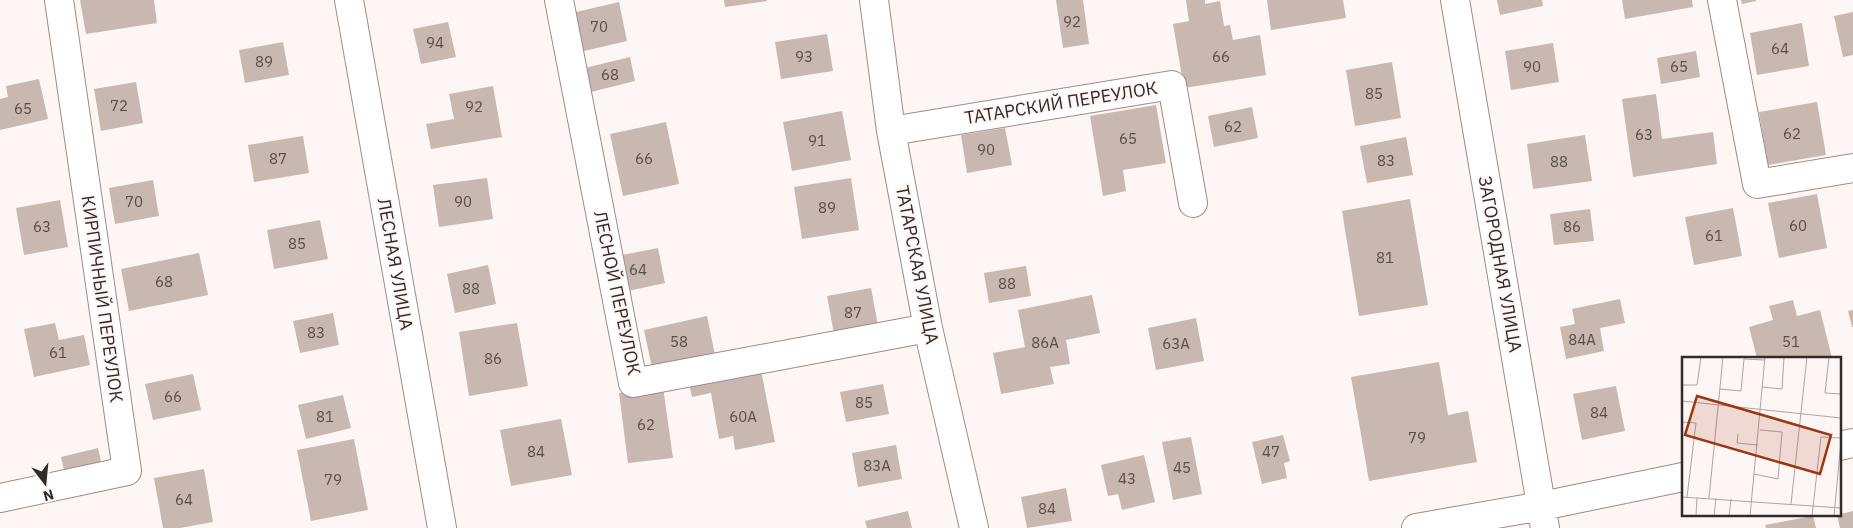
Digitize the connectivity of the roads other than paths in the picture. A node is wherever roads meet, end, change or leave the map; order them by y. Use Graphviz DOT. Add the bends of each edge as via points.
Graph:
graph roads {
  1 [pos="59,0"];
  2 [pos="349,0"];
  3 [pos="559,0"];
  4 [pos="874,0"];
  5 [pos="1455,0"];
  6 [pos="1722,0"];
  7 [pos="891,131"];
  8 [pos="1853,168"];
  9 [pos="1193,203"];
  10 [pos="928,328"];
  11 [pos="1853,444"];
  12 [pos="1840,446"];
  13 [pos="1682,477"];
  14 [pos="0,498"];
  15 [pos="1544,517"];
  16 [pos="442,528"];
  17 [pos="974,528"];
  18 [pos="1416,528"];
  1 -- 14 [label="street, КИРПИЧНЫЙ ПЕРЕУЛОК" via="126,471"];
  2 -- 16 [label="street, ЛЕСНАЯ УЛИЦА"];
  3 -- 10 [label="street, ЛЕСНОЙ ПЕРЕУЛОК" via="633,383"];
  4 -- 7 [label="street, ТАТАРСКАЯ УЛИЦА"];
  5 -- 15 [label="street, ЗАГОРОДНАЯ УЛИЦА"];
  6 -- 8 [label="street" via="1756,184"];
  7 -- 9 [label="street, ТАТАРСКИЙ ПЕРЕУЛОК" via="1172,85"];
  7 -- 10 [label="street, ТАТАРСКАЯ УЛИЦА"];
  10 -- 17 [label="street, ТАТАРСКАЯ УЛИЦА"];
  11 -- 12 [label="street"];
  13 -- 15 [label="street"];
  15 -- 18 [label="street"];
}
